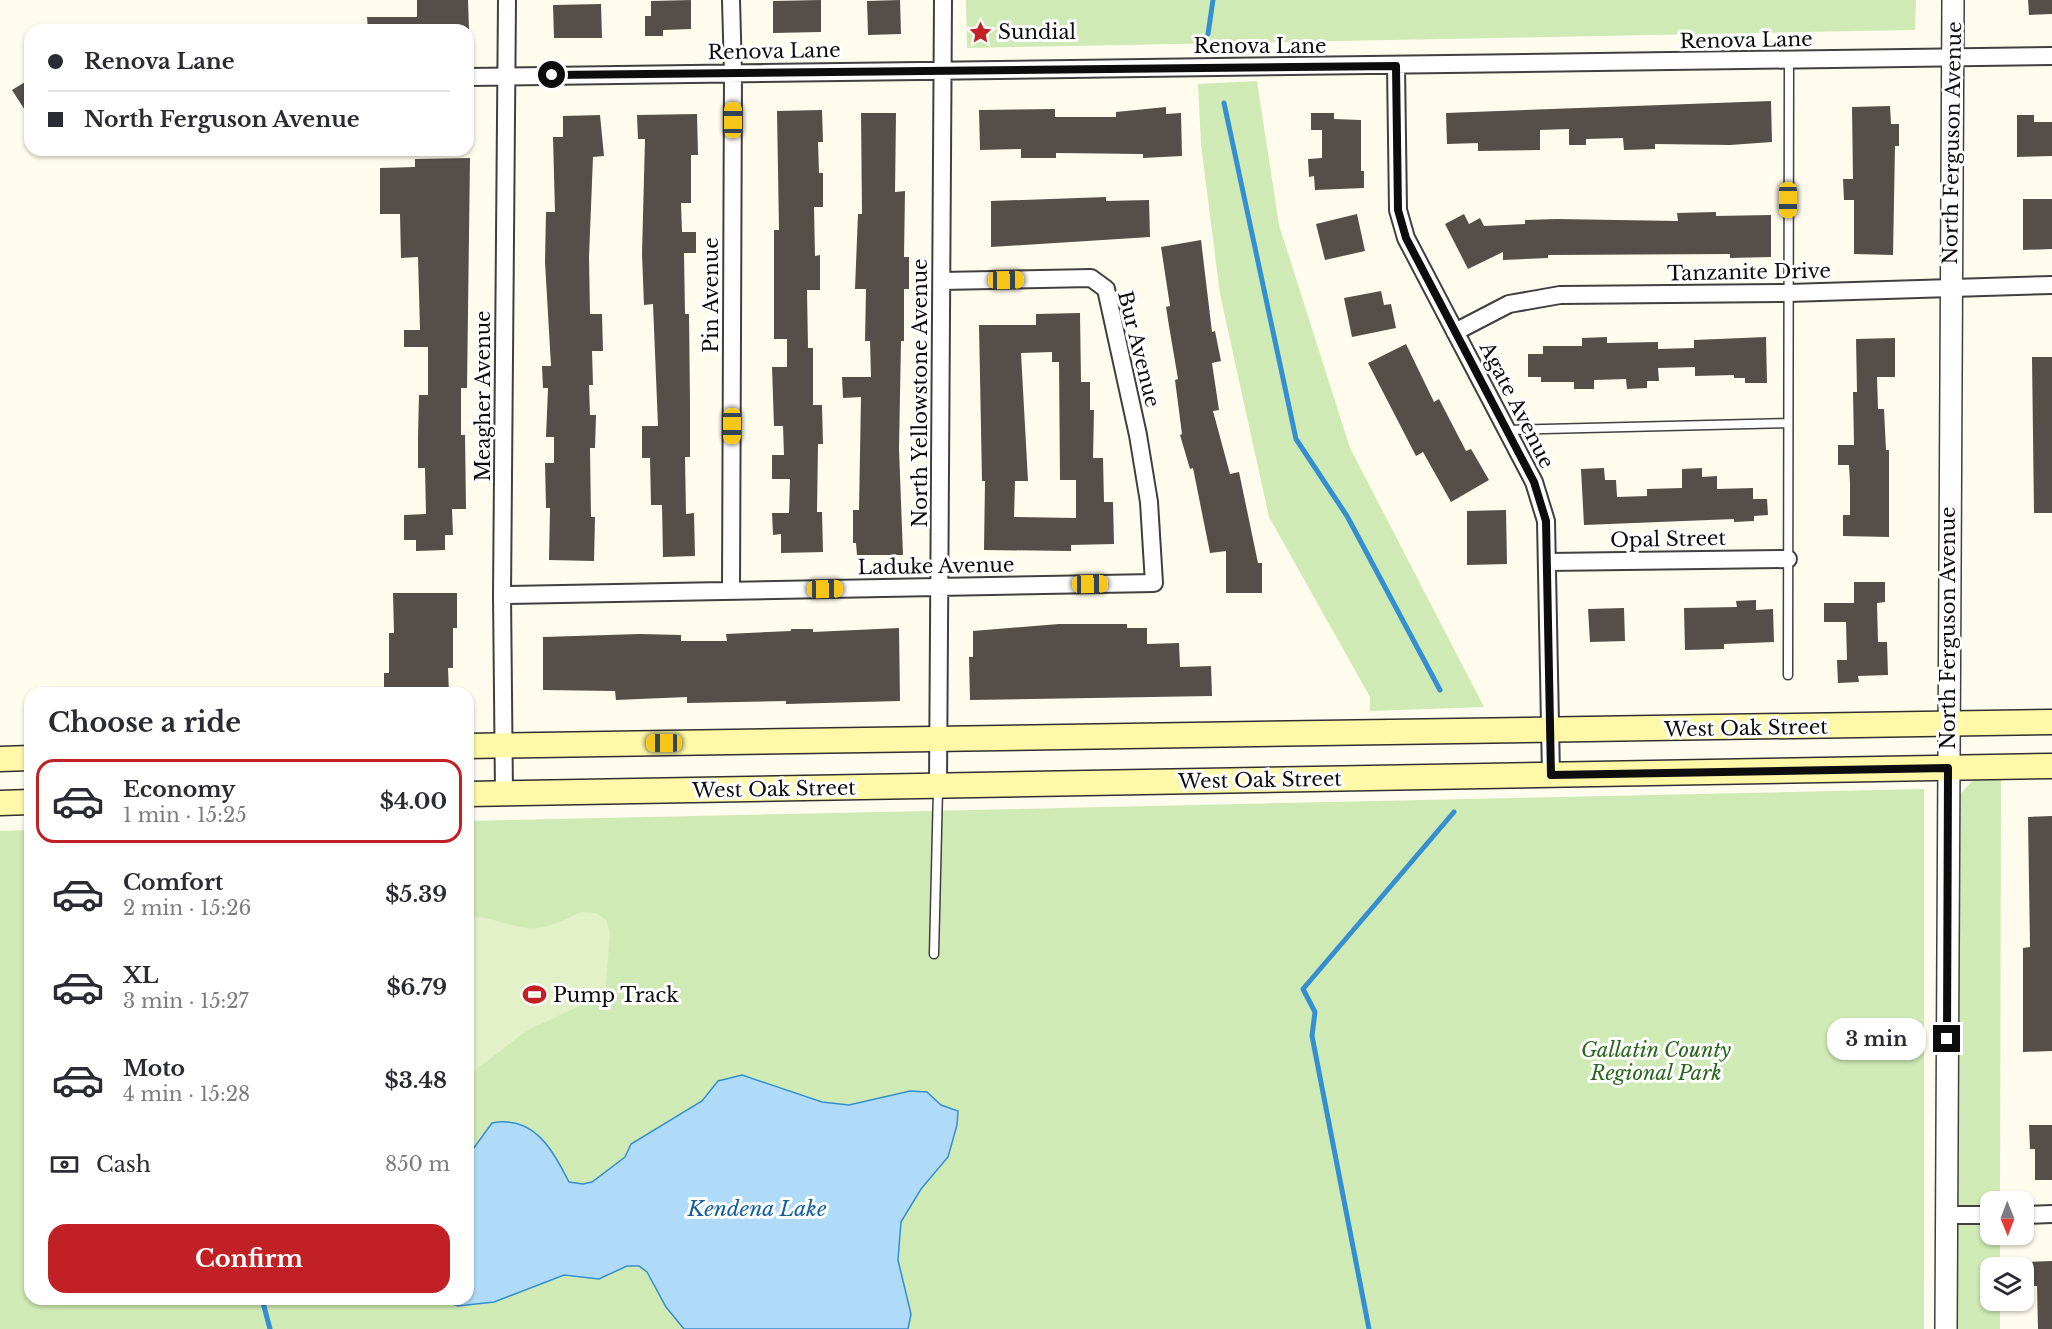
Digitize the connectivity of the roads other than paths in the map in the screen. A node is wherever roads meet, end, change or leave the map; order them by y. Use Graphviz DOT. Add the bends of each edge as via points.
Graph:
graph roads {
  1 [pos="507,0"];
  2 [pos="731,0"];
  3 [pos="943,0"];
  4 [pos="1953,0"];
  5 [pos="2052,56"];
  6 [pos="1953,57"];
  7 [pos="1789,60"];
  8 [pos="1396,66"];
  9 [pos="944,70"];
  10 [pos="733,73"];
  11 [pos="474,76"];
  12 [pos="506,76"];
  13 [pos="942,281"];
  14 [pos="2052,285"];
  15 [pos="1950,286"];
  16 [pos="1788,293"];
  17 [pos="1455,332"];
  18 [pos="1788,423"];
  19 [pos="1506,430"];
  20 [pos="1788,559"];
  21 [pos="1548,562"];
  22 [pos="1154,583"];
  23 [pos="940,587"];
  24 [pos="731,591"];
  25 [pos="502,594"];
  26 [pos="1788,675"];
  27 [pos="2052,722"];
  28 [pos="1948,724"];
  29 [pos="1550,731"];
  30 [pos="939,740"];
  31 [pos="503,745"];
  32 [pos="474,746"];
  33 [pos="2052,766"];
  34 [pos="1948,768"];
  35 [pos="1551,775"];
  36 [pos="938,786"];
  37 [pos="504,793"];
  38 [pos="474,794"];
  39 [pos="0,802"];
  40 [pos="24,802"];
  41 [pos="934,954"];
  42 [pos="2052,1214"];
  43 [pos="1947,1215"];
  44 [pos="1980,1215"];
  45 [pos="2034,1215"];
  46 [pos="1946,1329"];
  1 -- 12 [label="street, Meagher Avenue"];
  2 -- 10 [label="street, Pin Avenue"];
  3 -- 9 [label="street, North Yellowstone Avenue"];
  4 -- 6 [label="street, North Ferguson Avenue"];
  5 -- 6 [label="street, Renova Lane"];
  6 -- 7 [label="street, Renova Lane"];
  6 -- 15 [label="street, North Ferguson Avenue"];
  7 -- 8 [label="street, Renova Lane"];
  7 -- 16 [label="lane"];
  8 -- 9 [label="street, Renova Lane"];
  8 -- 17 [label="street, Agate Avenue" via="1398,210 1406,238"];
  9 -- 10 [label="street, Renova Lane"];
  9 -- 13 [label="street, North Yellowstone Avenue"];
  10 -- 12 [label="street, Renova Lane"];
  10 -- 24 [label="street, Pin Avenue"];
  11 -- 12 [label="street, Renova Lane"];
  12 -- 25 [label="street, Meagher Avenue"];
  13 -- 22 [label="street, Bur Avenue" via="1090,278 1106,289 1149,502"];
  13 -- 23 [label="street, North Yellowstone Avenue"];
  14 -- 15 [label="street, Tanzanite Drive"];
  15 -- 16 [label="street, Tanzanite Drive"];
  15 -- 28 [label="street, North Ferguson Avenue"];
  16 -- 17 [label="street, Tanzanite Drive" via="1542,297 1509,304"];
  16 -- 18 [label="lane"];
  17 -- 19 [label="street, Agate Avenue"];
  18 -- 19 [label="lane"];
  18 -- 20 [label="lane"];
  19 -- 21 [label="street, Agate Avenue" via="1542,504"];
  20 -- 21 [label="street, Opal Street"];
  20 -- 26 [label="lane"];
  21 -- 29 [label="street, Agate Avenue"];
  22 -- 23 [label="street, Laduke Avenue"];
  23 -- 24 [label="street, Laduke Avenue"];
  23 -- 30 [label="street, North Yellowstone Avenue"];
  24 -- 25 [label="street, Laduke Avenue"];
  25 -- 31 [label="street, Meagher Avenue"];
  27 -- 28 [label="main road, West Oak Street"];
  28 -- 29 [label="main road, West Oak Street"];
  28 -- 34 [label="street, North Ferguson Avenue"];
  29 -- 30 [label="main road, West Oak Street"];
  29 -- 35 [label="street, Agate Avenue"];
  30 -- 31 [label="main road, West Oak Street"];
  30 -- 36 [label="street, North Yellowstone Avenue"];
  31 -- 32 [label="main road, West Oak Street"];
  31 -- 37 [label="street, Meagher Avenue"];
  33 -- 34 [label="main road, West Oak Street"];
  34 -- 35 [label="main road, West Oak Street"];
  34 -- 43 [label="street, North Ferguson Avenue"];
  35 -- 36 [label="main road, West Oak Street"];
  36 -- 37 [label="main road, West Oak Street"];
  36 -- 41 [label="lane"];
  37 -- 38 [label="main road, West Oak Street"];
  39 -- 40 [label="main road"];
  42 -- 45 [label="street"];
  43 -- 44 [label="street"];
  43 -- 46 [label="street, North Ferguson Avenue"];
}
